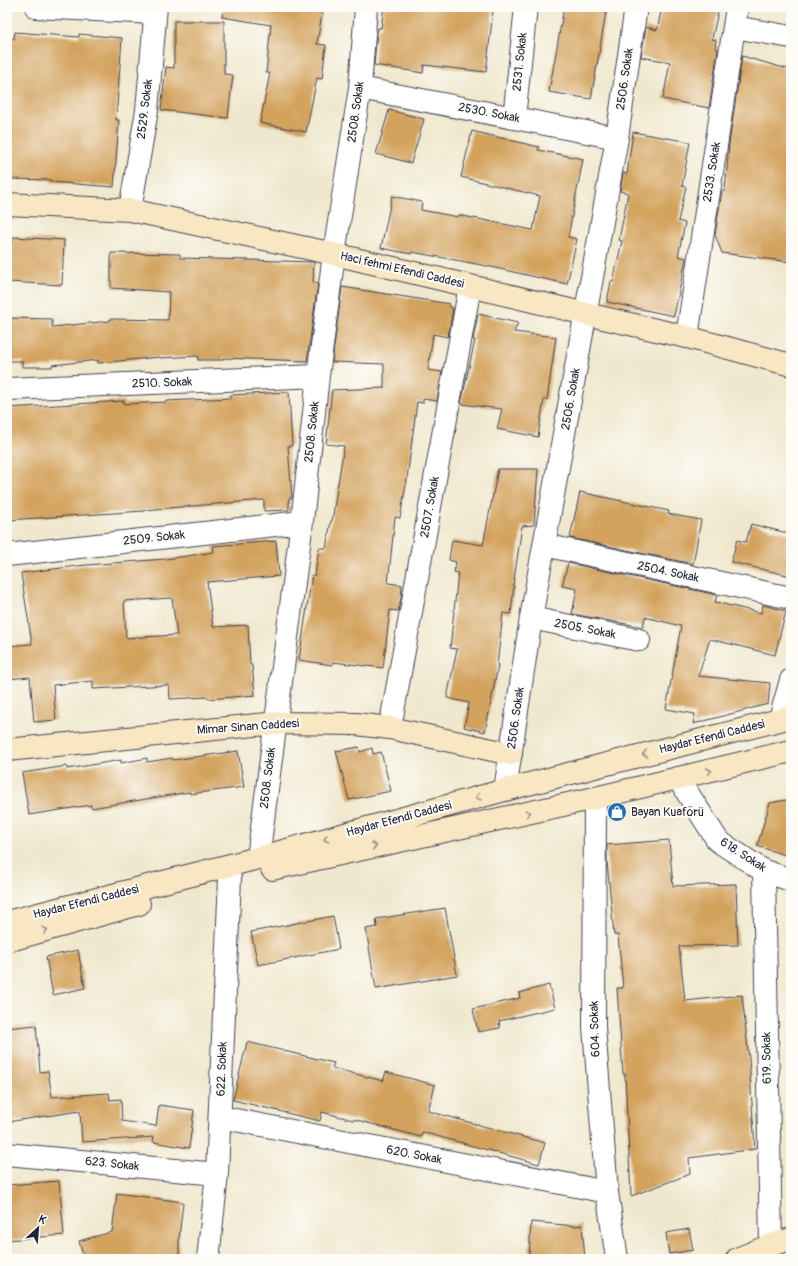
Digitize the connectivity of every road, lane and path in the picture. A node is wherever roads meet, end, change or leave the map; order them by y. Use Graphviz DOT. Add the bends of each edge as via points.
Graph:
graph roads {
  1 [pos="36,7"];
  2 [pos="366,7"];
  3 [pos="526,7"];
  4 [pos="636,7"];
  5 [pos="156,10"];
  6 [pos="735,17"];
  7 [pos="791,37"];
  8 [pos="360,88"];
  9 [pos="514,118"];
  10 [pos="617,138"];
  11 [pos="7,204"];
  12 [pos="130,210"];
  13 [pos="334,254"];
  14 [pos="470,286"];
  15 [pos="586,314"];
  16 [pos="687,337"];
  17 [pos="791,365"];
  18 [pos="318,376"];
  19 [pos="7,389"];
  20 [pos="302,522"];
  21 [pos="544,545"];
  22 [pos="7,554"];
  23 [pos="791,598"];
  24 [pos="531,618"];
  25 [pos="639,640"];
  26 [pos="791,680"];
  27 [pos="786,718"];
  28 [pos="276,723"];
  29 [pos="390,728"];
  30 [pos="7,750"];
  31 [pos="791,751"];
  32 [pos="511,754"];
  33 [pos="678,778"];
  34 [pos="505,790"];
  35 [pos="595,798"];
  36 [pos="258,858"];
  37 [pos="764,871"];
  38 [pos="230,878"];
  39 [pos="791,880"];
  40 [pos="7,922"];
  41 [pos="7,941"];
  42 [pos="220,1117"];
  43 [pos="7,1154"];
  44 [pos="217,1174"];
  45 [pos="608,1192"];
  46 [pos="781,1242"];
  47 [pos="208,1259"];
  48 [pos="617,1259"];
  49 [pos="737,1259"];
  1 -- 5 [label="street"];
  2 -- 8 [label="street, 2508. Sokak"];
  3 -- 9 [label="street, 2531. Sokak"];
  4 -- 10 [label="street, 2506. Sokak"];
  5 -- 12 [label="street, 2529. Sokak" via="147,110"];
  6 -- 7 [label="street"];
  6 -- 16 [label="street, 2533. Sokak"];
  8 -- 9 [label="street, 2530. Sokak"];
  8 -- 13 [label="street, 2508. Sokak"];
  9 -- 10 [label="street, 2530. Sokak"];
  10 -- 15 [label="street, 2506. Sokak"];
  11 -- 12 [label="main road, Haci fehmi Efendi Caddesi"];
  12 -- 13 [label="main road, Haci fehmi Efendi Caddesi"];
  13 -- 14 [label="main road, Haci fehmi Efendi Caddesi"];
  13 -- 18 [label="street, 2508. Sokak"];
  14 -- 15 [label="main road, Haci fehmi Efendi Caddesi"];
  14 -- 29 [label="street, 2507. Sokak"];
  15 -- 16 [label="main road, Haci fehmi Efendi Caddesi"];
  15 -- 21 [label="street, 2506. Sokak"];
  16 -- 17 [label="main road, Haci fehmi Efendi Caddesi"];
  18 -- 19 [label="street, 2510. Sokak"];
  18 -- 20 [label="street, 2508. Sokak"];
  20 -- 22 [label="street, 2509. Sokak"];
  20 -- 28 [label="street, 2508. Sokak"];
  21 -- 23 [label="street, 2504. Sokak"];
  21 -- 24 [label="street, 2506. Sokak"];
  24 -- 25 [label="street, 2505. Sokak"];
  24 -- 32 [label="street, 2506. Sokak"];
  26 -- 27 [label="street"];
  27 -- 34 [label="main road, Haydar Efendi Caddesi, one-way"];
  28 -- 29 [label="main road, Mimar Sinan Caddesi" via="356,724"];
  28 -- 30 [label="main road, Mimar Sinan Caddesi"];
  28 -- 36 [label="street, 2508. Sokak"];
  29 -- 32 [label="main road, Mimar Sinan Caddesi"];
  33 -- 31 [label="main road, Haydar Efendi Caddesi, one-way"];
  32 -- 34 [label="street, 2506. Sokak"];
  33 -- 35 [label="main road, Haydar Efendi Caddesi"];
  33 -- 37 [label="street, 618. Sokak" via="718,841"];
  34 -- 36 [label="main road, Haydar Efendi Caddesi, one-way"];
  38 -- 35 [label="main road, Haydar Efendi Caddesi, one-way"];
  35 -- 45 [label="street, 604. Sokak" via="594,1027"];
  36 -- 40 [label="main road, Haydar Efendi Caddesi"];
  37 -- 39 [label="street, 618. Sokak"];
  37 -- 46 [label="street, 619. Sokak"];
  41 -- 38 [label="main road, Haydar Efendi Caddesi, one-way"];
  38 -- 42 [label="street, 622. Sokak"];
  42 -- 44 [label="street, 622. Sokak"];
  42 -- 45 [label="street, 620. Sokak"];
  43 -- 44 [label="street, 623. Sokak"];
  44 -- 47 [label="street, 622. Sokak"];
  45 -- 48 [label="street, 604. Sokak"];
  46 -- 49 [label="main road"];
}
